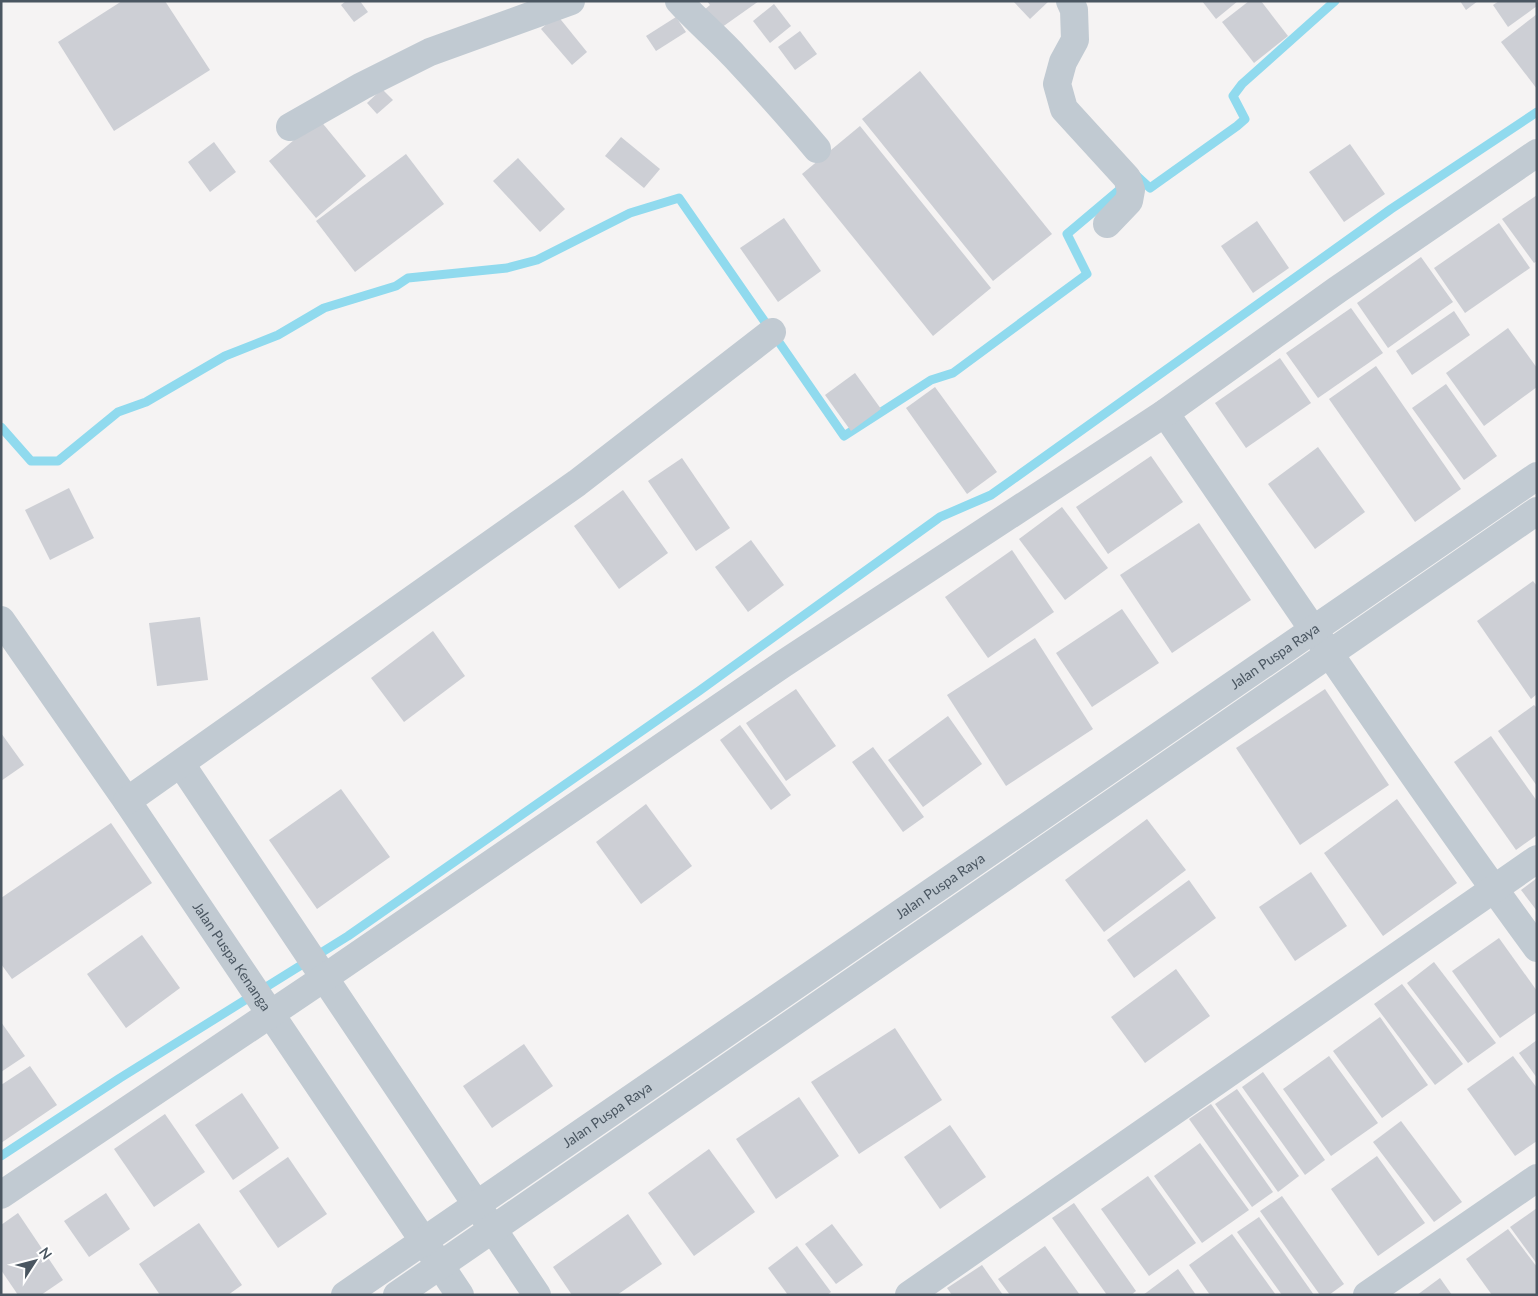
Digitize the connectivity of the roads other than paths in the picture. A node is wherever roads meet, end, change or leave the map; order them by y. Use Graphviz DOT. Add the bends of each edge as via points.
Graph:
graph roads {
  1 [pos="572,1"];
  2 [pos="679,1"];
  3 [pos="1070,1"];
  4 [pos="290,127"];
  5 [pos="817,150"];
  6 [pos="1537,153"];
  7 [pos="1107,224"];
  8 [pos="772,332"];
  9 [pos="1165,412"];
  10 [pos="1537,476"];
  11 [pos="1537,511"];
  12 [pos="1,620"];
  13 [pos="1314,630"];
  14 [pos="1329,654"];
  15 [pos="181,764"];
  16 [pos="127,801"];
  17 [pos="1537,859"];
  18 [pos="1493,888"];
  19 [pos="1537,948"];
  20 [pos="324,978"];
  21 [pos="271,1014"];
  22 [pos="1537,1178"];
  23 [pos="1,1195"];
  24 [pos="477,1204"];
  25 [pos="492,1229"];
  26 [pos="424,1240"];
  27 [pos="440,1266"];
  28 [pos="345,1295"];
  29 [pos="397,1295"];
  30 [pos="460,1295"];
  31 [pos="537,1295"];
  32 [pos="909,1295"];
  33 [pos="1367,1295"];
  1 -- 4 [label="street" via="430,52"];
  2 -- 5 [label="street" via="735,56"];
  3 -- 7 [label="street" via="1074,10 1075,40 1057,84 1064,109 1127,178 1131,190 1129,201"];
  6 -- 9 [label="street"];
  8 -- 15 [label="street" via="577,483"];
  9 -- 13 [label="street"];
  9 -- 20 [label="street" via="783,664"];
  10 -- 13 [label="street, Jalan Puspa Raya"];
  11 -- 14 [label="street, Jalan Puspa Raya"];
  12 -- 16 [label="street, Jalan Puspa Kenanga"];
  13 -- 14 [label="street"];
  13 -- 24 [label="street, Jalan Puspa Raya"];
  14 -- 18 [label="street"];
  14 -- 25 [label="street, Jalan Puspa Raya"];
  15 -- 16 [label="street"];
  15 -- 20 [label="street"];
  16 -- 21 [label="street, Jalan Puspa Kenanga"];
  17 -- 18 [label="street"];
  18 -- 19 [label="street"];
  18 -- 32 [label="street"];
  20 -- 21 [label="street"];
  20 -- 24 [label="street"];
  21 -- 23 [label="street"];
  21 -- 26 [label="street, Jalan Puspa Kenanga"];
  22 -- 33 [label="street"];
  24 -- 25 [label="street"];
  24 -- 26 [label="street, Jalan Puspa Raya"];
  25 -- 27 [label="street, Jalan Puspa Raya"];
  25 -- 31 [label="street"];
  26 -- 27 [label="street, Jalan Puspa Kenanga"];
  26 -- 28 [label="street, Jalan Puspa Raya"];
  27 -- 29 [label="street, Jalan Puspa Raya"];
  27 -- 30 [label="street, Jalan Puspa Kenanga"];
}
